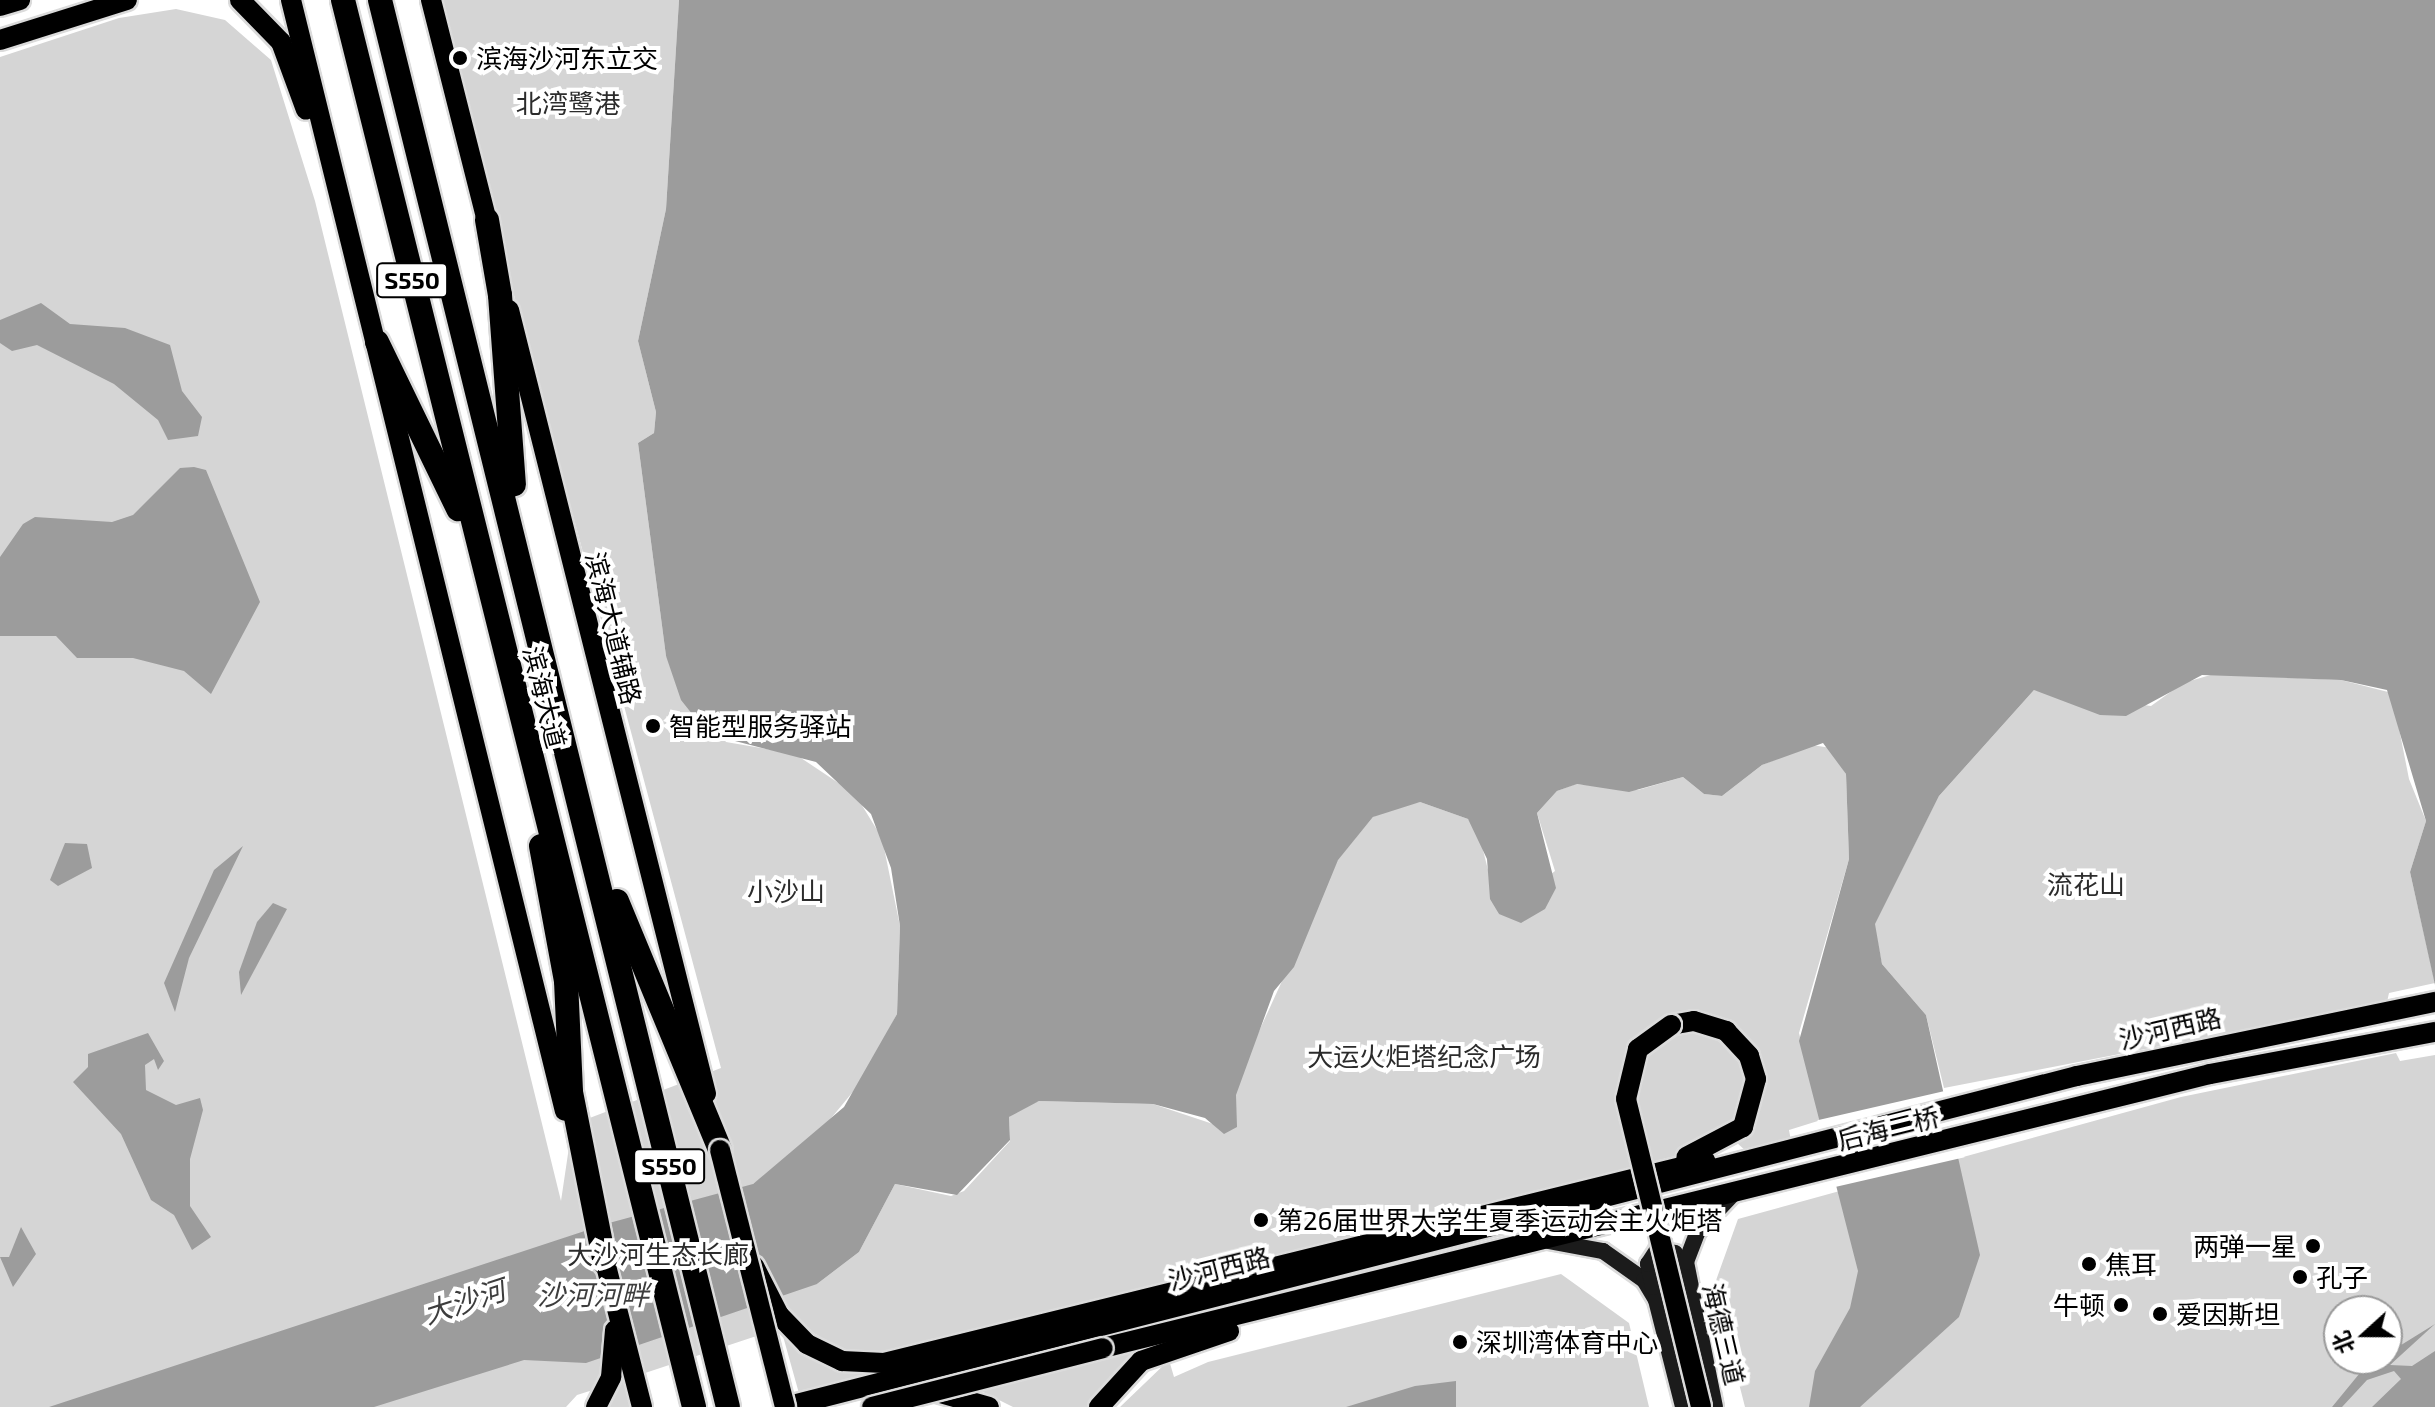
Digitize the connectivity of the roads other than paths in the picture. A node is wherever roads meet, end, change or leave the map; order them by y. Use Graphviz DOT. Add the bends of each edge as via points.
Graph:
graph roads {
  1 [pos="20,0"];
  2 [pos="96,0"];
  3 [pos="127,0"];
  4 [pos="240,0"];
  5 [pos="291,0"];
  6 [pos="343,0"];
  7 [pos="380,0"];
  8 [pos="424,0"];
  9 [pos="431,0"];
  10 [pos="0,6"];
  11 [pos="0,31"];
  12 [pos="0,40"];
  13 [pos="445,58"];
  14 [pos="344,207"];
  15 [pos="487,220"];
  16 [pos="377,342"];
  17 [pos="517,543"];
  18 [pos="482,560"];
  19 [pos="616,923"];
  20 [pos="566,934"];
  21 [pos="2435,1002"];
  22 [pos="2435,1032"];
  23 [pos="1967,1104"];
  24 [pos="1975,1132"];
  25 [pos="1806,1145"];
  26 [pos="720,1150"];
  27 [pos="1646,1172"];
  28 [pos="1813,1174"];
  29 [pos="1735,1192"];
  30 [pos="740,1228"];
  31 [pos="1542,1241"];
  32 [pos="1342,1246"];
  33 [pos="605,1263"];
  34 [pos="1400,1277"];
  35 [pos="1688,1290"];
  36 [pos="1226,1293"];
  37 [pos="1656,1300"];
  38 [pos="641,1404"];
  39 [pos="788,1406"];
  40 [pos="596,1407"];
  41 [pos="694,1407"];
  42 [pos="728,1407"];
  43 [pos="872,1407"];
  44 [pos="989,1407"];
  45 [pos="1099,1407"];
  46 [pos="1683,1407"];
  47 [pos="1701,1407"];
  48 [pos="1715,1407"];
  1 -- 10 [label="main road"];
  2 -- 11 [label="main road"];
  3 -- 12 [label="main road"];
  4 -- 14 [label="main road" via="284,45"];
  5 -- 14 [label="main road"];
  6 -- 18 [label="highway, 滨海大道 / S550"];
  7 -- 17 [label="highway, 滨海大道 / S550"];
  8 -- 13 [label="main road"];
  9 -- 13 [label="main road, 滨海大道辅路"];
  13 -- 15 [label="main road, 滨海大道辅路"];
  14 -- 16 [label="main road"];
  15 -- 17 [label="highway" via="503,321"];
  15 -- 26 [label="main road, 滨海大道辅路"];
  16 -- 18 [label="highway"];
  16 -- 33 [label="main road"];
  17 -- 19 [label="highway, 滨海大道 / S550" via="577,797"];
  18 -- 20 [label="highway, 滨海大道 / S550" via="537,780 541,860"];
  19 -- 26 [label="highway"];
  19 -- 42 [label="highway, 滨海大道 / S550"];
  20 -- 33 [label="highway" via="571,1092"];
  20 -- 41 [label="highway, S550"];
  21 -- 23 [label="main road, 沙河西路"];
  22 -- 24 [label="main road, 沙河西路" via="2210,1074"];
  23 -- 25 [label="main road, 后海二桥"];
  24 -- 28 [label="main road, 后海二桥"];
  25 -- 27 [label="main road"];
  25 -- 36 [label="main road, 沙河西路"];
  26 -- 30 [label="main road, 滨海大道辅路, bridge"];
  27 -- 32 [label="main road"];
  27 -- 47 [label="main road, bridge" via="1729,1139 1756,1100 1754,1068 1734,1037 1705,1023 1671,1025 1638,1049 1626,1099"];
  28 -- 29 [label="main road, 沙河西路"];
  29 -- 31 [label="main road, 沙河西路"];
  29 -- 35 [label="main road, 海德三道" via="1693,1241"];
  30 -- 32 [label="main road, bridge" via="779,1315 831,1357 884,1363"];
  30 -- 39 [label="main road, 滨海大道辅路, bridge"];
  31 -- 34 [label="main road, 沙河西路"];
  31 -- 37 [label="main road" via="1617,1256"];
  32 -- 36 [label="main road"];
  33 -- 38 [label="main road"];
  33 -- 40 [label="main road" via="615,1356"];
  34 -- 43 [label="main road, 沙河西路, bridge"];
  34 -- 45 [label="main road" via="1168,1348 1141,1361"];
  35 -- 37 [label="main road" via="1678,1256 1657,1250 1648,1264"];
  35 -- 48 [label="main road, 海德三道"];
  36 -- 39 [label="main road, 沙河西路"];
  37 -- 46 [label="main road"];
  39 -- 44 [label="main road" via="929,1391"];
}
